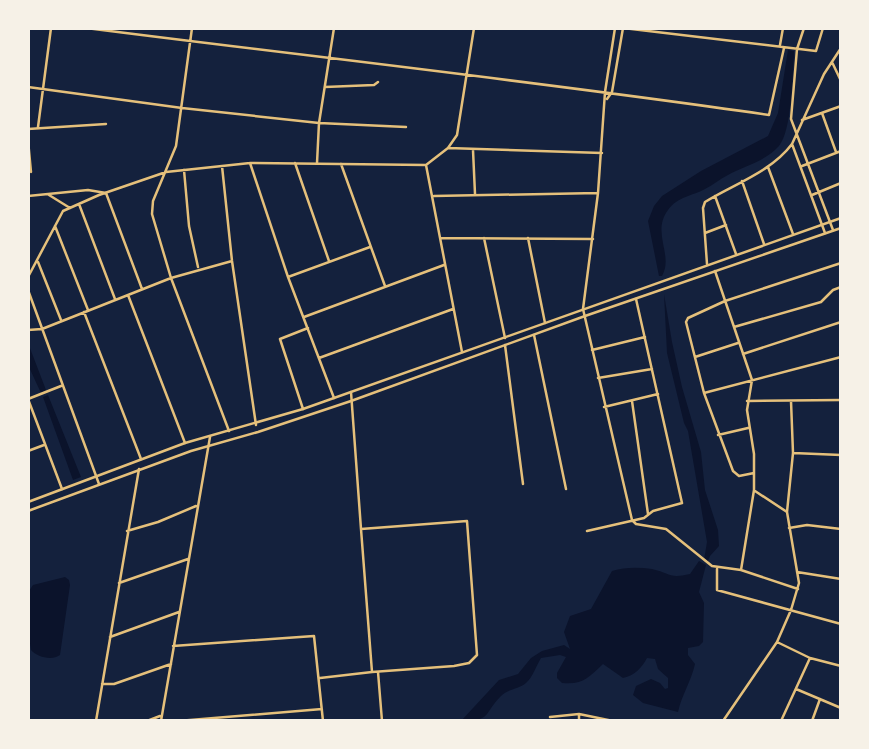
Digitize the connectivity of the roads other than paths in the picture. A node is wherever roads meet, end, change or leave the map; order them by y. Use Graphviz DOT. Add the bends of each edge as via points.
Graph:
graph roads {
  1 [pos="51,28"];
  2 [pos="86,28"];
  3 [pos="192,28"];
  4 [pos="334,28"];
  5 [pos="474,28"];
  6 [pos="615,28"];
  7 [pos="623,28"];
  8 [pos="783,28"];
  9 [pos="803,28"];
  10 [pos="823,28"];
  11 [pos="191,41"];
  12 [pos="782,47"];
  13 [pos="841,48"];
  14 [pos="797,49"];
  15 [pos="330,58"];
  16 [pos="832,62"];
  17 [pos="839,72"];
  18 [pos="467,76"];
  19 [pos="841,81"];
  20 [pos="378,82"];
  21 [pos="28,87"];
  22 [pos="325,87"];
  23 [pos="42,89"];
  24 [pos="605,92"];
  25 [pos="612,92"];
  26 [pos="607,99"];
  27 [pos="841,106"];
  28 [pos="182,108"];
  29 [pos="822,113"];
  30 [pos="802,120"];
  31 [pos="319,123"];
  32 [pos="106,124"];
  33 [pos="38,127"];
  34 [pos="406,127"];
  35 [pos="28,129"];
  36 [pos="796,134"];
  37 [pos="28,140"];
  38 [pos="792,144"];
  39 [pos="448,148"];
  40 [pos="473,150"];
  41 [pos="839,152"];
  42 [pos="602,153"];
  43 [pos="250,163"];
  44 [pos="295,163"];
  45 [pos="317,163"];
  46 [pos="807,163"];
  47 [pos="341,164"];
  48 [pos="222,166"];
  49 [pos="426,166"];
  50 [pos="801,166"];
  51 [pos="768,167"];
  52 [pos="184,170"];
  53 [pos="31,172"];
  54 [pos="166,172"];
  55 [pos="742,181"];
  56 [pos="841,183"];
  57 [pos="818,191"];
  58 [pos="106,193"];
  59 [pos="598,193"];
  60 [pos="47,194"];
  61 [pos="475,194"];
  62 [pos="812,195"];
  63 [pos="28,196"];
  64 [pos="432,196"];
  65 [pos="715,196"];
  66 [pos="79,204"];
  67 [pos="70,208"];
  68 [pos="841,218"];
  69 [pos="829,222"];
  70 [pos="822,224"];
  71 [pos="726,225"];
  72 [pos="55,226"];
  73 [pos="841,228"];
  74 [pos="833,230"];
  75 [pos="705,233"];
  76 [pos="825,233"];
  77 [pos="793,234"];
  78 [pos="440,238"];
  79 [pos="484,238"];
  80 [pos="528,238"];
  81 [pos="593,239"];
  82 [pos="764,244"];
  83 [pos="370,247"];
  84 [pos="736,254"];
  85 [pos="38,261"];
  86 [pos="232,261"];
  87 [pos="330,261"];
  88 [pos="841,263"];
  89 [pos="707,264"];
  90 [pos="444,265"];
  91 [pos="198,269"];
  92 [pos="715,271"];
  93 [pos="28,277"];
  94 [pos="288,277"];
  95 [pos="171,278"];
  96 [pos="385,287"];
  97 [pos="841,287"];
  98 [pos="142,289"];
  99 [pos="28,290"];
  100 [pos="128,295"];
  101 [pos="636,299"];
  102 [pos="115,300"];
  103 [pos="725,301"];
  104 [pos="453,309"];
  105 [pos="583,309"];
  106 [pos="86,311"];
  107 [pos="584,316"];
  108 [pos="304,317"];
  109 [pos="61,321"];
  110 [pos="841,322"];
  111 [pos="545,323"];
  112 [pos="308,328"];
  113 [pos="733,328"];
  114 [pos="42,329"];
  115 [pos="28,330"];
  116 [pos="534,335"];
  117 [pos="645,337"];
  118 [pos="505,338"];
  119 [pos="738,343"];
  120 [pos="505,345"];
  121 [pos="592,350"];
  122 [pos="462,352"];
  123 [pos="743,354"];
  124 [pos="695,357"];
  125 [pos="841,357"];
  126 [pos="319,358"];
  127 [pos="432,363"];
  128 [pos="419,368"];
  129 [pos="652,369"];
  130 [pos="434,370"];
  131 [pos="421,375"];
  132 [pos="598,379"];
  133 [pos="752,380"];
  134 [pos="62,386"];
  135 [pos="351,392"];
  136 [pos="704,393"];
  137 [pos="658,394"];
  138 [pos="334,398"];
  139 [pos="28,399"];
  140 [pos="841,400"];
  141 [pos="351,401"];
  142 [pos="632,401"];
  143 [pos="747,401"];
  144 [pos="790,401"];
  145 [pos="604,407"];
  146 [pos="303,409"];
  147 [pos="256,425"];
  148 [pos="748,428"];
  149 [pos="229,431"];
  150 [pos="718,435"];
  151 [pos="209,437"];
  152 [pos="186,443"];
  153 [pos="44,445"];
  154 [pos="208,445"];
  155 [pos="28,451"];
  156 [pos="793,453"];
  157 [pos="841,455"];
  158 [pos="141,460"];
  159 [pos="139,469"];
  160 [pos="754,473"];
  161 [pos="96,477"];
  162 [pos="99,484"];
  163 [pos="523,484"];
  164 [pos="62,489"];
  165 [pos="566,489"];
  166 [pos="754,490"];
  167 [pos="28,502"];
  168 [pos="197,505"];
  169 [pos="28,511"];
  170 [pos="787,512"];
  171 [pos="648,514"];
  172 [pos="632,520"];
  173 [pos="789,528"];
  174 [pos="361,529"];
  175 [pos="841,529"];
  176 [pos="127,531"];
  177 [pos="587,531"];
  178 [pos="188,559"];
  179 [pos="718,568"];
  180 [pos="741,570"];
  181 [pos="797,572"];
  182 [pos="841,579"];
  183 [pos="119,583"];
  184 [pos="798,589"];
  185 [pos="791,610"];
  186 [pos="181,612"];
  187 [pos="841,624"];
  188 [pos="110,637"];
  189 [pos="777,642"];
  190 [pos="173,646"];
  191 [pos="810,658"];
  192 [pos="171,664"];
  193 [pos="841,666"];
  194 [pos="372,672"];
  195 [pos="378,672"];
  196 [pos="320,678"];
  197 [pos="102,684"];
  198 [pos="795,688"];
  199 [pos="820,699"];
  200 [pos="841,708"];
  201 [pos="322,709"];
  202 [pos="579,714"];
  203 [pos="162,716"];
  204 [pos="550,717"];
  205 [pos="96,721"];
  206 [pos="147,721"];
  207 [pos="161,721"];
  208 [pos="178,721"];
  209 [pos="323,721"];
  210 [pos="382,721"];
  211 [pos="579,721"];
  212 [pos="613,721"];
  213 [pos="723,721"];
  214 [pos="781,721"];
  215 [pos="812,721"];
  1 -- 23 [label="street"];
  2 -- 11 [label="street"];
  3 -- 11 [label="street"];
  4 -- 15 [label="street"];
  5 -- 18 [label="street"];
  6 -- 24 [label="street"];
  7 -- 12 [label="street"];
  7 -- 25 [label="street"];
  8 -- 12 [label="street"];
  9 -- 14 [label="street"];
  10 -- 14 [label="street" via="816,51"];
  11 -- 15 [label="street"];
  11 -- 28 [label="street"];
  12 -- 14 [label="street"];
  12 -- 25 [label="street" via="769,115"];
  13 -- 16 [label="street"];
  14 -- 36 [label="street" via="791,109"];
  15 -- 18 [label="street"];
  15 -- 22 [label="street"];
  16 -- 17 [label="street"];
  16 -- 30 [label="street"];
  17 -- 19 [label="street"];
  18 -- 24 [label="street"];
  18 -- 39 [label="street" via="457,135"];
  20 -- 22 [label="street"];
  21 -- 23 [label="street"];
  22 -- 31 [label="street"];
  23 -- 28 [label="street"];
  23 -- 33 [label="street"];
  24 -- 25 [label="street"];
  24 -- 26 [label="street"];
  25 -- 26 [label="street"];
  26 -- 42 [label="street"];
  27 -- 29 [label="street"];
  28 -- 31 [label="street"];
  28 -- 54 [label="street"];
  29 -- 30 [label="street"];
  29 -- 41 [label="street"];
  30 -- 36 [label="street"];
  31 -- 34 [label="street"];
  31 -- 45 [label="street"];
  32 -- 33 [label="street"];
  33 -- 35 [label="street"];
  36 -- 38 [label="street"];
  36 -- 46 [label="street"];
  37 -- 53 [label="street"];
  38 -- 50 [label="street"];
  38 -- 51 [label="street"];
  39 -- 40 [label="street"];
  39 -- 49 [label="street"];
  40 -- 42 [label="street"];
  40 -- 61 [label="street"];
  41 -- 46 [label="street"];
  42 -- 59 [label="street"];
  43 -- 44 [label="street"];
  43 -- 48 [label="street"];
  43 -- 94 [label="street"];
  44 -- 45 [label="street"];
  44 -- 87 [label="street"];
  45 -- 47 [label="street"];
  46 -- 50 [label="street"];
  46 -- 57 [label="street"];
  47 -- 49 [label="street"];
  47 -- 83 [label="street"];
  48 -- 52 [label="street"];
  48 -- 86 [label="street"];
  49 -- 64 [label="street"];
  50 -- 62 [label="street"];
  51 -- 55 [label="street"];
  51 -- 77 [label="street"];
  52 -- 54 [label="street"];
  52 -- 91 [label="street"];
  54 -- 58 [label="street"];
  54 -- 95 [label="street" via="152,214"];
  55 -- 65 [label="street"];
  55 -- 82 [label="street"];
  56 -- 57 [label="street"];
  57 -- 62 [label="street"];
  57 -- 69 [label="street"];
  58 -- 60 [label="street"];
  58 -- 66 [label="street"];
  58 -- 98 [label="street"];
  59 -- 61 [label="street"];
  59 -- 81 [label="street"];
  60 -- 63 [label="street"];
  60 -- 67 [label="street"];
  61 -- 64 [label="street"];
  62 -- 70 [label="street"];
  64 -- 78 [label="street"];
  65 -- 71 [label="street"];
  65 -- 75 [label="street" via="704,204"];
  66 -- 67 [label="street"];
  66 -- 102 [label="street"];
  67 -- 72 [label="street"];
  68 -- 69 [label="street"];
  69 -- 70 [label="street"];
  69 -- 74 [label="street"];
  70 -- 76 [label="street"];
  70 -- 77 [label="street"];
  71 -- 75 [label="street"];
  71 -- 84 [label="street"];
  72 -- 85 [label="street"];
  72 -- 106 [label="street"];
  73 -- 74 [label="street"];
  74 -- 76 [label="street"];
  75 -- 89 [label="street"];
  76 -- 92 [label="street"];
  77 -- 82 [label="street"];
  78 -- 79 [label="street"];
  78 -- 90 [label="street"];
  79 -- 80 [label="street"];
  79 -- 118 [label="street"];
  80 -- 81 [label="street"];
  80 -- 111 [label="street"];
  81 -- 105 [label="street"];
  82 -- 84 [label="street"];
  83 -- 87 [label="street"];
  83 -- 96 [label="street"];
  84 -- 89 [label="street"];
  85 -- 93 [label="street"];
  85 -- 109 [label="street"];
  86 -- 91 [label="street"];
  86 -- 147 [label="street"];
  87 -- 94 [label="street"];
  88 -- 103 [label="street"];
  89 -- 105 [label="street"];
  90 -- 96 [label="street"];
  90 -- 104 [label="street"];
  91 -- 95 [label="street"];
  92 -- 101 [label="street"];
  92 -- 103 [label="street"];
  94 -- 108 [label="street"];
  95 -- 98 [label="street"];
  95 -- 149 [label="street"];
  96 -- 108 [label="street"];
  97 -- 113 [label="street" via="821,302"];
  98 -- 100 [label="street"];
  99 -- 114 [label="street"];
  100 -- 102 [label="street"];
  100 -- 152 [label="street"];
  101 -- 107 [label="street"];
  101 -- 117 [label="street"];
  102 -- 106 [label="street"];
  103 -- 113 [label="street"];
  103 -- 124 [label="street" via="688,317"];
  104 -- 122 [label="street"];
  104 -- 126 [label="street"];
  105 -- 107 [label="street"];
  105 -- 111 [label="street"];
  106 -- 109 [label="street"];
  106 -- 158 [label="street"];
  107 -- 116 [label="street"];
  107 -- 121 [label="street"];
  108 -- 112 [label="street"];
  109 -- 114 [label="street"];
  110 -- 123 [label="street"];
  111 -- 118 [label="street"];
  112 -- 126 [label="street"];
  112 -- 146 [label="street" via="280,339"];
  113 -- 119 [label="street"];
  114 -- 115 [label="street"];
  114 -- 134 [label="street"];
  116 -- 120 [label="street"];
  116 -- 165 [label="street"];
  117 -- 121 [label="street"];
  117 -- 129 [label="street"];
  118 -- 122 [label="street"];
  119 -- 123 [label="street"];
  119 -- 124 [label="street"];
  120 -- 130 [label="street"];
  120 -- 163 [label="street"];
  121 -- 132 [label="street"];
  122 -- 127 [label="street"];
  123 -- 133 [label="street"];
  124 -- 136 [label="street"];
  125 -- 133 [label="street"];
  126 -- 138 [label="street"];
  127 -- 128 [label="street"];
  127 -- 130 [label="street"];
  128 -- 131 [label="street"];
  128 -- 135 [label="street"];
  129 -- 132 [label="street"];
  129 -- 137 [label="street"];
  130 -- 131 [label="street"];
  131 -- 141 [label="street"];
  132 -- 145 [label="street"];
  133 -- 136 [label="street"];
  133 -- 143 [label="street"];
  134 -- 139 [label="street"];
  134 -- 161 [label="street"];
  135 -- 138 [label="street"];
  135 -- 141 [label="street"];
  136 -- 150 [label="street"];
  137 -- 142 [label="street"];
  137 -- 171 [label="street" via="682,504"];
  138 -- 146 [label="street"];
  139 -- 153 [label="street"];
  140 -- 144 [label="street"];
  141 -- 154 [label="street"];
  141 -- 174 [label="street"];
  142 -- 145 [label="street"];
  142 -- 171 [label="street"];
  143 -- 144 [label="street"];
  143 -- 148 [label="street"];
  144 -- 156 [label="street"];
  145 -- 172 [label="street"];
  146 -- 147 [label="street"];
  147 -- 149 [label="street"];
  148 -- 150 [label="street"];
  148 -- 160 [label="street"];
  149 -- 151 [label="street"];
  150 -- 160 [label="street" via="733,471"];
  151 -- 152 [label="street"];
  151 -- 154 [label="street"];
  152 -- 158 [label="street"];
  153 -- 155 [label="street"];
  153 -- 164 [label="street"];
  154 -- 159 [label="street"];
  154 -- 168 [label="street"];
  156 -- 157 [label="street"];
  156 -- 170 [label="street"];
  158 -- 161 [label="street"];
  159 -- 162 [label="street"];
  159 -- 176 [label="street"];
  160 -- 166 [label="street"];
  161 -- 162 [label="street"];
  161 -- 164 [label="street"];
  162 -- 169 [label="street"];
  164 -- 167 [label="street"];
  166 -- 170 [label="street"];
  166 -- 180 [label="street"];
  168 -- 176 [label="street"];
  168 -- 178 [label="street"];
  170 -- 173 [label="street"];
  171 -- 172 [label="street"];
  172 -- 177 [label="street"];
  172 -- 179 [label="street" via="666,529"];
  173 -- 175 [label="street"];
  173 -- 181 [label="street"];
  174 -- 194 [label="street"];
  174 -- 195 [label="street" via="467,521 476,659 454,666"];
  176 -- 183 [label="street"];
  178 -- 183 [label="street"];
  178 -- 186 [label="street"];
  179 -- 180 [label="street"];
  179 -- 185 [label="street" via="717,590"];
  180 -- 184 [label="street"];
  181 -- 182 [label="street"];
  181 -- 184 [label="street"];
  183 -- 188 [label="street"];
  184 -- 185 [label="street"];
  185 -- 187 [label="street"];
  185 -- 189 [label="street"];
  186 -- 188 [label="street"];
  186 -- 190 [label="street"];
  188 -- 197 [label="street"];
  189 -- 191 [label="street"];
  189 -- 213 [label="street"];
  190 -- 192 [label="street"];
  190 -- 196 [label="street" via="312,635"];
  191 -- 193 [label="street"];
  191 -- 198 [label="street"];
  192 -- 197 [label="street"];
  192 -- 203 [label="street"];
  194 -- 195 [label="street"];
  194 -- 196 [label="street"];
  195 -- 210 [label="street"];
  196 -- 201 [label="street"];
  197 -- 205 [label="street"];
  198 -- 199 [label="street"];
  198 -- 214 [label="street"];
  199 -- 200 [label="street"];
  199 -- 215 [label="street"];
  201 -- 208 [label="street"];
  201 -- 209 [label="street"];
  202 -- 204 [label="street"];
  202 -- 211 [label="street"];
  202 -- 212 [label="street"];
  203 -- 206 [label="street"];
  203 -- 207 [label="street"];
}
